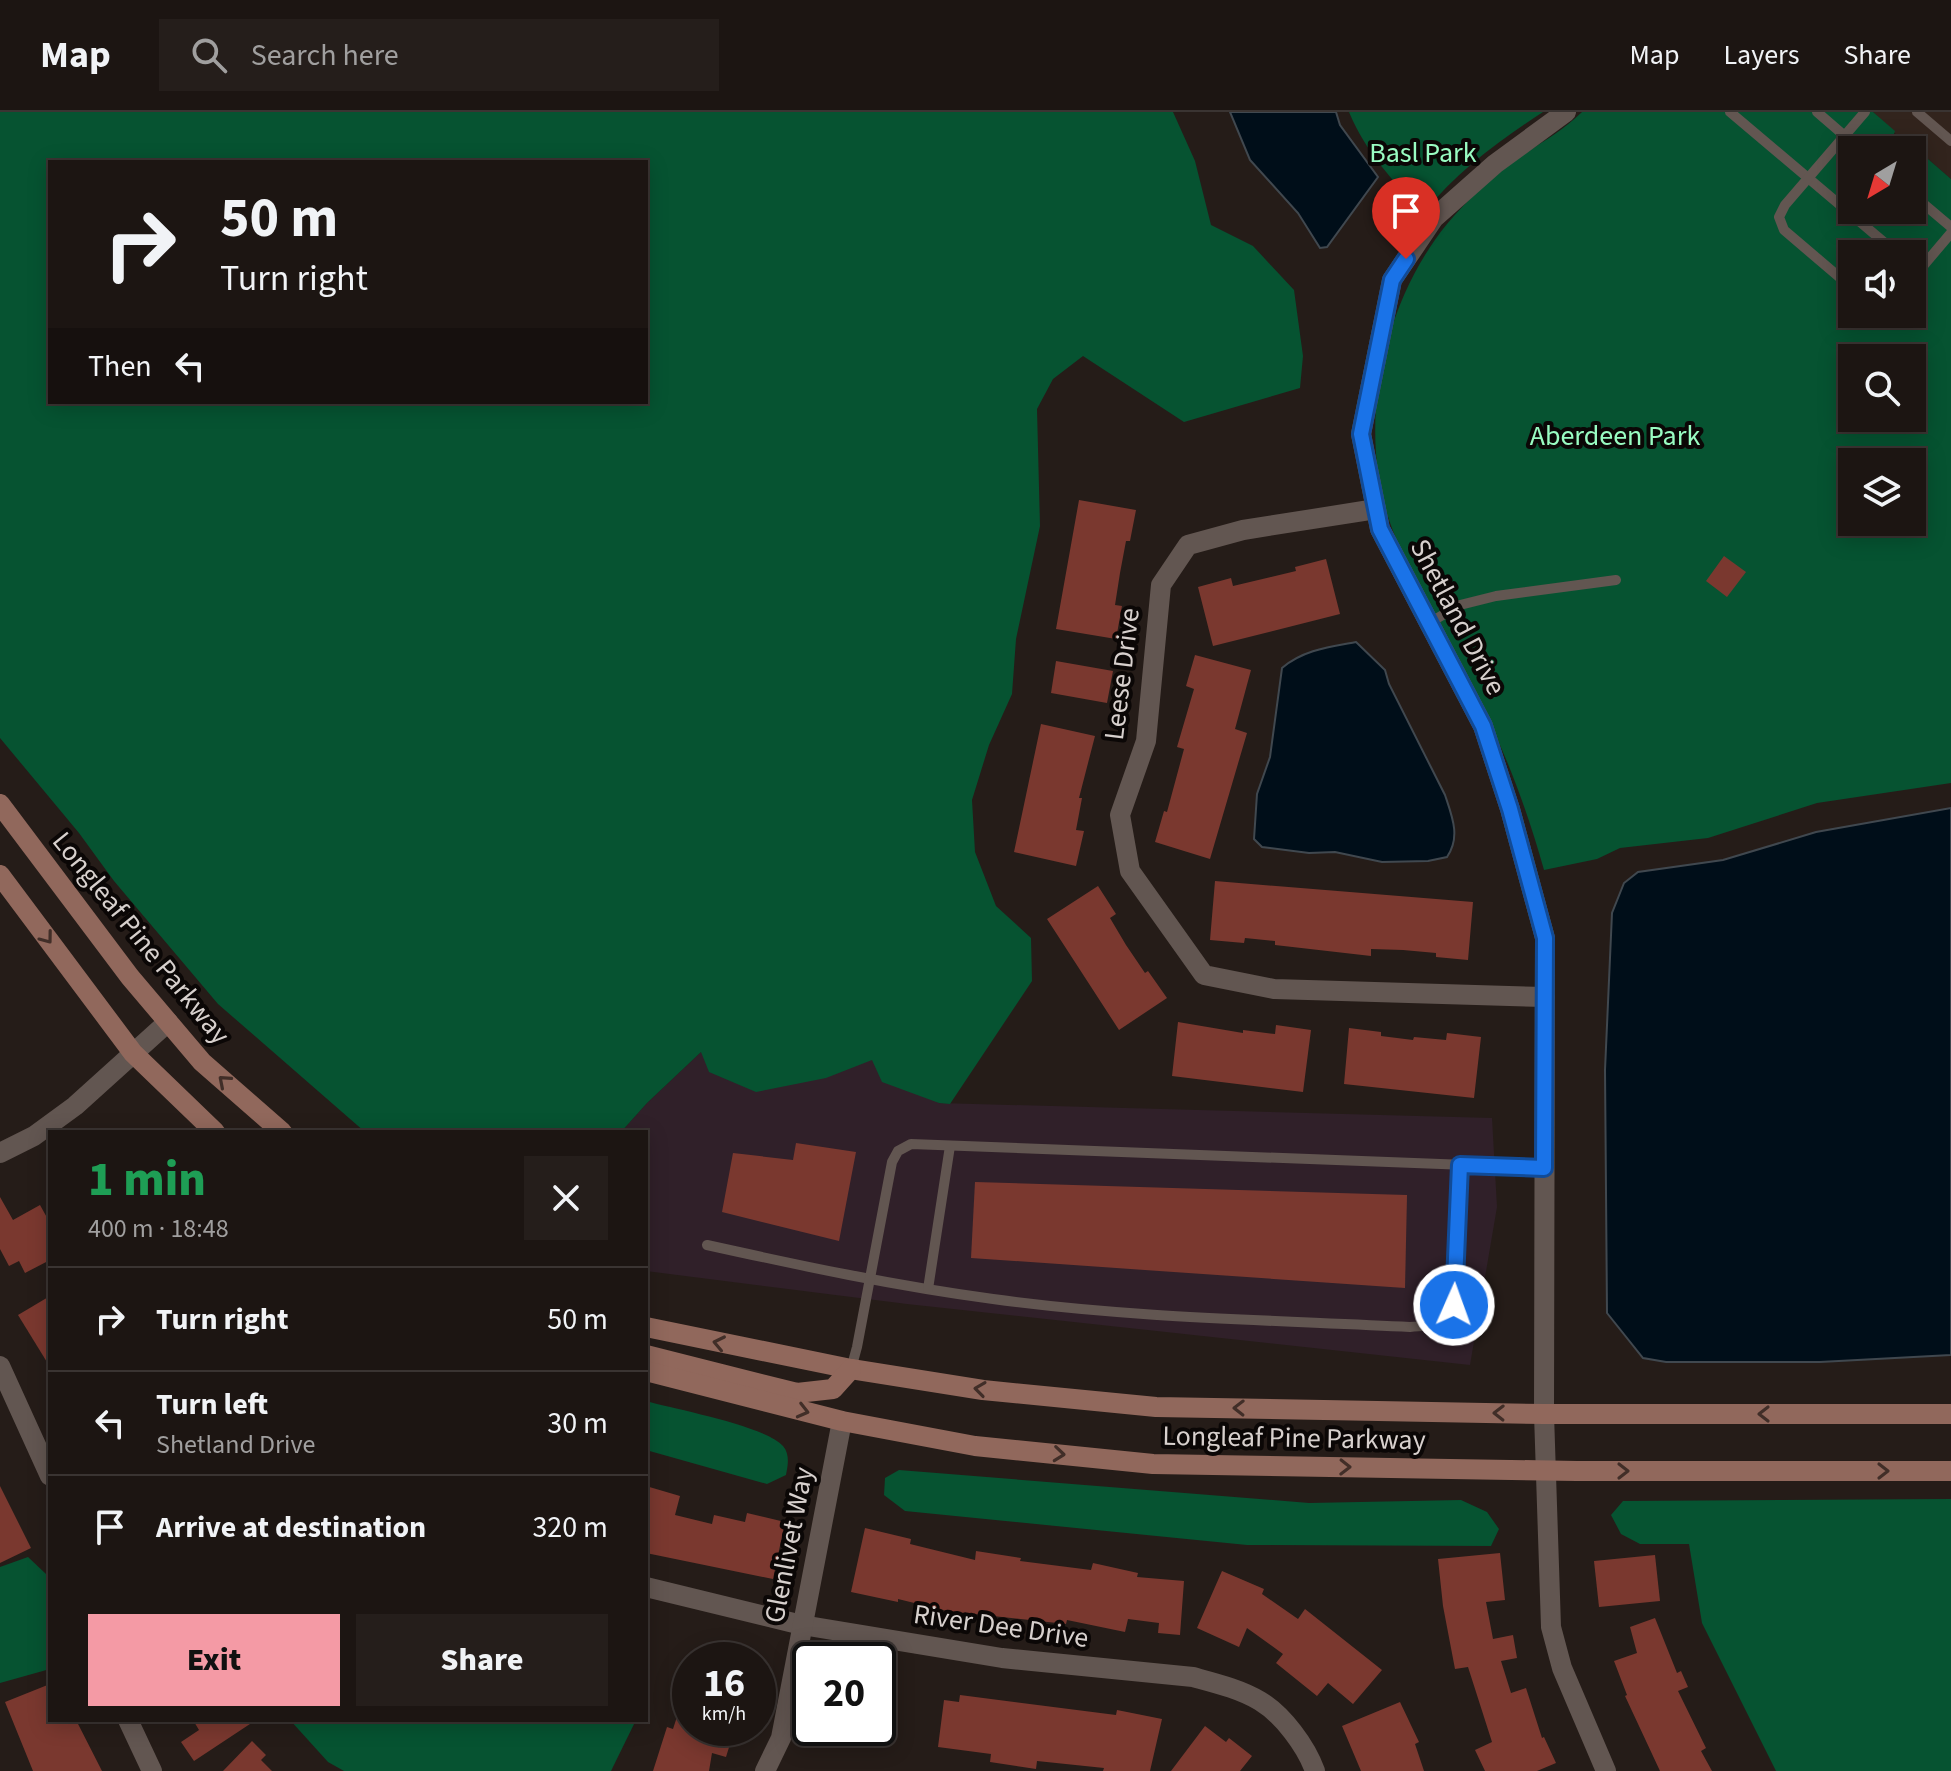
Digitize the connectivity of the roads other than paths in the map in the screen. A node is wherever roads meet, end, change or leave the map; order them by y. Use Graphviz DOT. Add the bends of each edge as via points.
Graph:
graph roads {
  1 [pos="1566,112"];
  2 [pos="1730,112"];
  3 [pos="1817,112"];
  4 [pos="1865,112"];
  5 [pos="1917,112"];
  6 [pos="1845,136"];
  7 [pos="1951,141"];
  8 [pos="1838,144"];
  9 [pos="1808,178"];
  10 [pos="1926,207"];
  11 [pos="1951,230"];
  12 [pos="1881,240"];
  13 [pos="1926,258"];
  14 [pos="1838,276"];
  15 [pos="1376,509"];
  16 [pos="1616,580"];
  17 [pos="1429,623"];
  18 [pos="0,804"];
  19 [pos="0,875"];
  20 [pos="1545,997"];
  21 [pos="168,1022"];
  22 [pos="133,1053"];
  23 [pos="213,1130"];
  24 [pos="280,1130"];
  25 [pos="950,1146"];
  26 [pos="0,1153"];
  27 [pos="1460,1165"];
  28 [pos="1544,1168"];
  29 [pos="707,1245"];
  30 [pos="870,1280"];
  31 [pos="928,1289"];
  32 [pos="648,1327"];
  33 [pos="648,1356"];
  34 [pos="0,1366"];
  35 [pos="851,1369"];
  36 [pos="648,1372"];
  37 [pos="1544,1414"];
  38 [pos="1951,1414"];
  39 [pos="842,1421"];
  40 [pos="1545,1470"];
  41 [pos="1951,1471"];
  42 [pos="48,1472"];
  43 [pos="648,1587"];
  44 [pos="802,1625"];
  45 [pos="129,1722"];
  46 [pos="152,1771"];
  47 [pos="765,1771"];
  48 [pos="1315,1771"];
  49 [pos="1606,1771"];
  1 -- 15 [label="street, Shetland Drive" via="1434,218 1392,280 1361,434"];
  2 -- 9 [label="lane"];
  3 -- 6 [label="lane"];
  4 -- 6 [label="lane"];
  5 -- 7 [label="lane"];
  8 -- 9 [label="lane"];
  9 -- 12 [label="lane"];
  9 -- 14 [label="lane" via="1779,217 1784,230"];
  10 -- 11 [label="lane"];
  11 -- 13 [label="lane"];
  15 -- 17 [label="street, Shetland Drive" via="1380,529"];
  15 -- 20 [label="street, Leese Drive" via="1243,530 1188,545 1161,585 1146,741 1120,815 1130,871 1204,975 1274,989"];
  16 -- 17 [label="lane" via="1496,596 1460,605"];
  17 -- 20 [label="street, Shetland Drive" via="1483,726 1510,809 1545,938"];
  18 -- 21 [label="main road, Longleaf Pine Parkway"];
  19 -- 22 [label="main road, one-way"];
  20 -- 28 [label="street, Shetland Drive"];
  21 -- 22 [label="street"];
  24 -- 21 [label="main road, Longleaf Pine Parkway, one-way" via="202,1062"];
  22 -- 23 [label="main road"];
  22 -- 26 [label="street" via="75,1106"];
  25 -- 27 [label="lane"];
  25 -- 30 [label="lane" via="911,1144 898,1151"];
  25 -- 31 [label="lane"];
  27 -- 28 [label="lane"];
  27 -- 31 [label="lane" via="1454,1305 1439,1324 1173,1316"];
  28 -- 37 [label="street, Shetland Drive"];
  29 -- 30 [label="lane"];
  30 -- 31 [label="lane"];
  30 -- 35 [label="lane"];
  35 -- 32 [label="main road, Longleaf Pine Parkway, one-way"];
  33 -- 35 [label="main road" via="797,1393 833,1389"];
  34 -- 42 [label="street"];
  37 -- 35 [label="main road, Longleaf Pine Parkway, one-way" via="1156,1407 983,1390"];
  36 -- 39 [label="main road, Longleaf Pine Parkway, one-way"];
  38 -- 37 [label="main road, Longleaf Pine Parkway, one-way"];
  37 -- 40 [label="street, Shetland Drive"];
  39 -- 40 [label="main road, Longleaf Pine Parkway, one-way" via="975,1446 1153,1464"];
  39 -- 44 [label="street, Glenlivet Way"];
  40 -- 41 [label="main road, Longleaf Pine Parkway, one-way"];
  40 -- 49 [label="street, Shetland Drive" via="1551,1627 1562,1668"];
  43 -- 44 [label="street, River Dee Drive"];
  44 -- 47 [label="street, Glenlivet Way" via="781,1738"];
  44 -- 48 [label="street, River Dee Drive" via="1002,1658 1193,1677 1223,1685 1261,1701 1288,1727"];
  45 -- 46 [label="street"];
}
